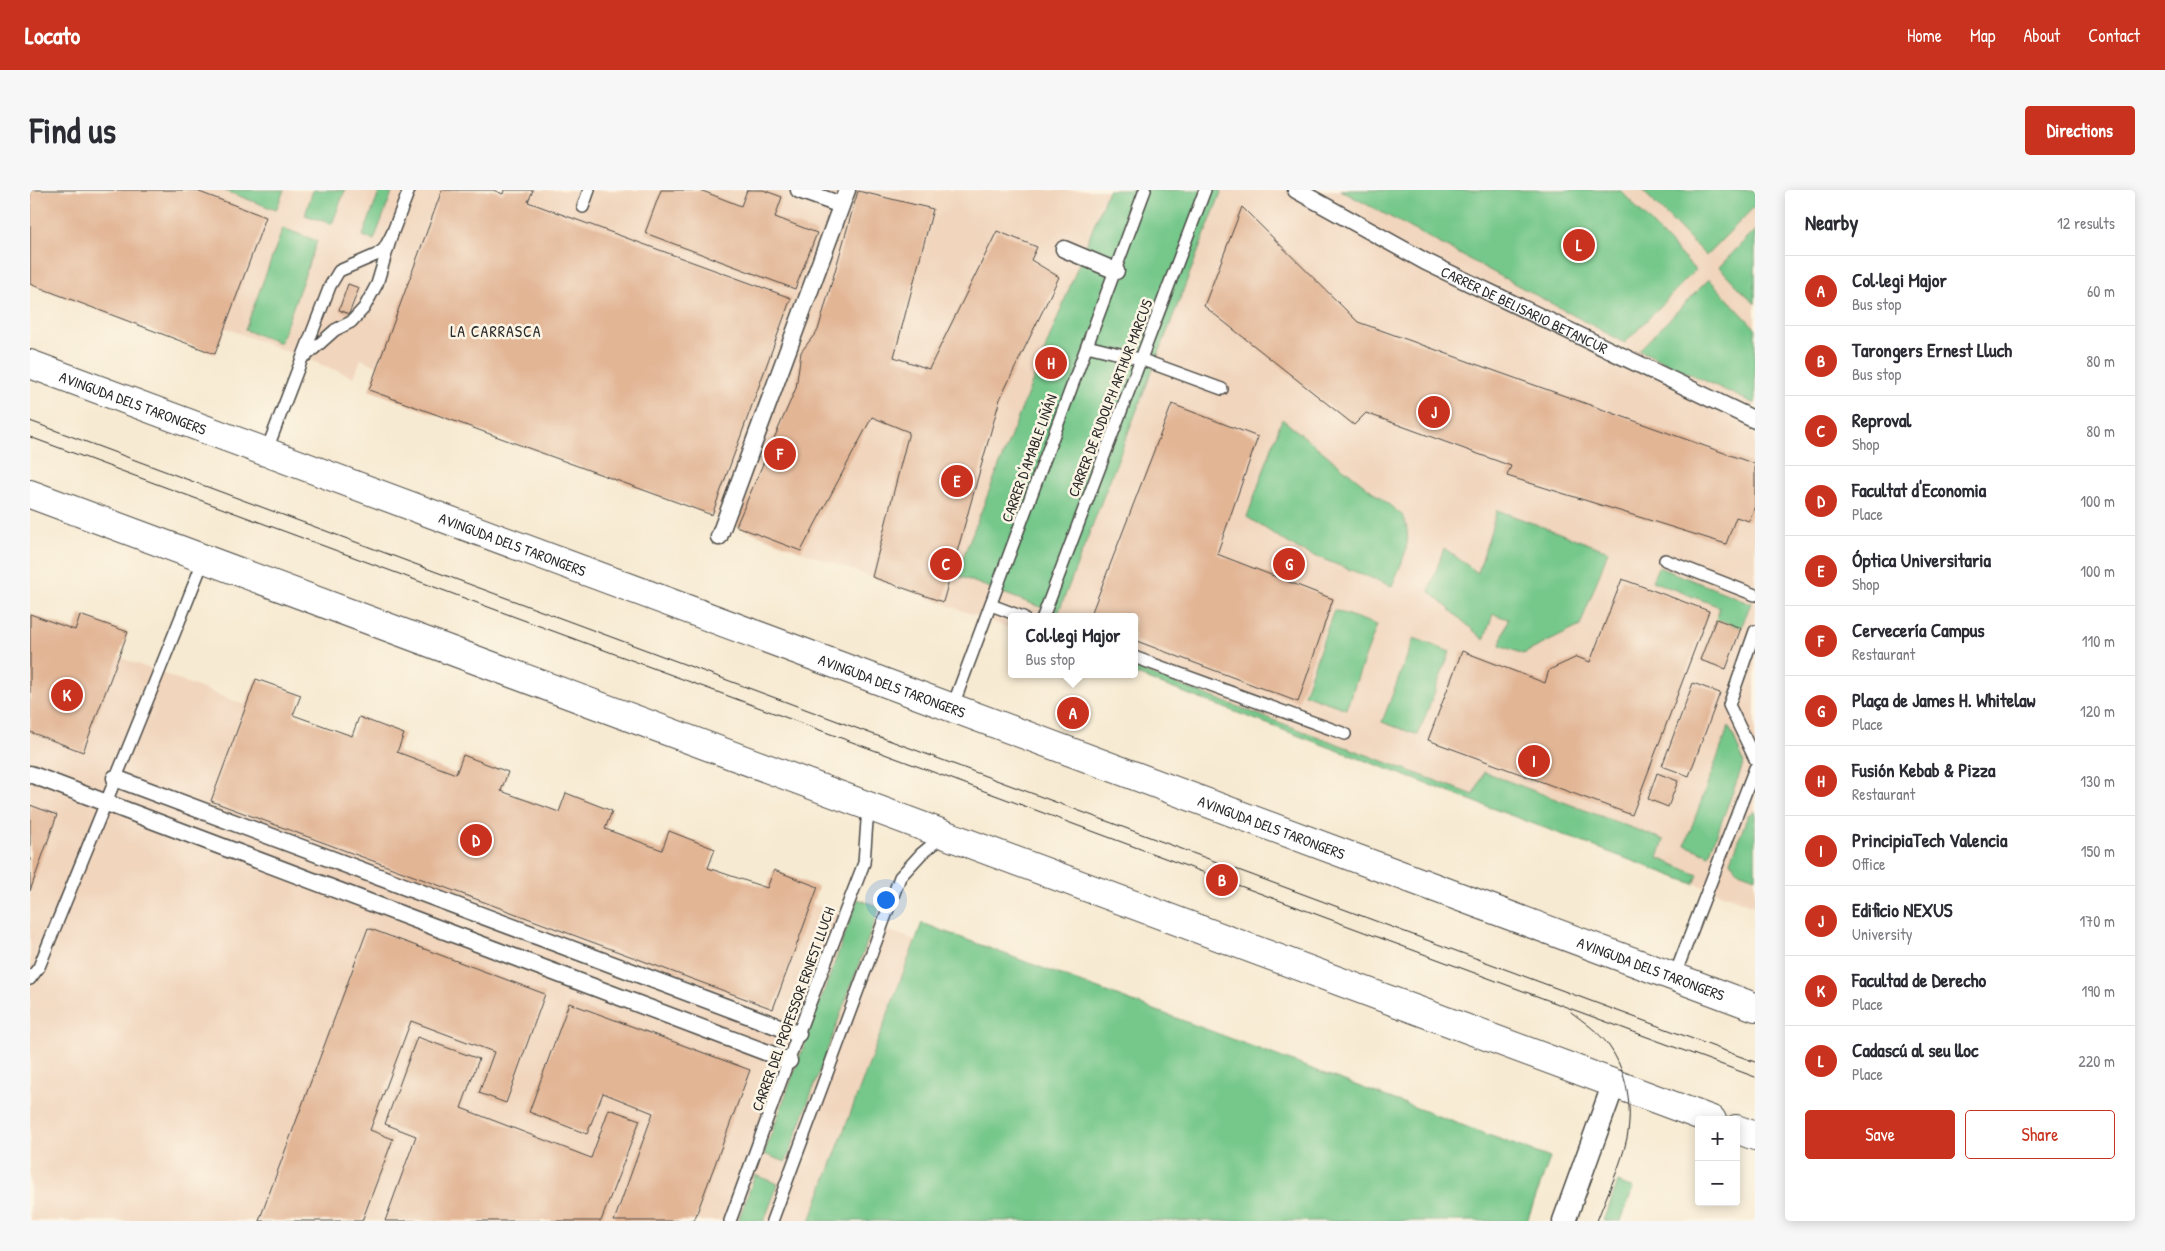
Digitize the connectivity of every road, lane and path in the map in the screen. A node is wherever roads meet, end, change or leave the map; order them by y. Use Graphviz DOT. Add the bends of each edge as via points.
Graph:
graph roads {
  1 [pos="409,190"];
  2 [pos="589,190"];
  3 [pos="799,190"];
  4 [pos="1146,190"];
  5 [pos="1205,190"];
  6 [pos="1296,190"];
  7 [pos="844,197"];
  8 [pos="583,207"];
  9 [pos="392,234"];
  10 [pos="1064,248"];
  11 [pos="1116,271"];
  12 [pos="1087,346"];
  13 [pos="304,358"];
  14 [pos="1140,359"];
  15 [pos="30,364"];
  16 [pos="1222,389"];
  17 [pos="1755,420"];
  18 [pos="266,453"];
  19 [pos="30,494"];
  20 [pos="719,537"];
  21 [pos="204,559"];
  22 [pos="1665,560"];
  23 [pos="1755,595"];
  24 [pos="991,605"];
  25 [pos="1013,613"];
  26 [pos="1045,613"];
  27 [pos="1755,631"];
  28 [pos="1138,658"];
  29 [pos="952,708"];
  30 [pos="1345,734"];
  31 [pos="1755,758"];
  32 [pos="1755,768"];
  33 [pos="30,774"];
  34 [pos="114,778"];
  35 [pos="105,802"];
  36 [pos="868,805"];
  37 [pos="945,834"];
  38 [pos="1674,977"];
  39 [pos="30,979"];
  40 [pos="1755,1007"];
  41 [pos="798,1034"];
  42 [pos="789,1061"];
  43 [pos="1614,1083"];
  44 [pos="1701,1116"];
  45 [pos="1740,1130"];
  46 [pos="1755,1136"];
  47 [pos="730,1221"];
  48 [pos="772,1221"];
  49 [pos="1564,1221"];
  1 -- 9 [label="lane"];
  2 -- 8 [label="lane"];
  3 -- 7 [label="street"];
  4 -- 11 [label="lane, CARRER D'AMABLE LIÑÁN"];
  5 -- 14 [label="lane, CARRER DE RUDOLPH ARTHUR MARCUS"];
  6 -- 17 [label="street, CARRER DE BELISARIO BETANCUR" via="1426,262"];
  7 -- 20 [label="street"];
  9 -- 13 [label="lane" via="377,284 364,308"];
  9 -- 13 [label="lane" via="376,255 339,271 330,286"];
  10 -- 11 [label="street"];
  11 -- 12 [label="lane, CARRER D'AMABLE LIÑÁN"];
  12 -- 14 [label="lane"];
  12 -- 24 [label="lane, CARRER D'AMABLE LIÑÁN"];
  13 -- 18 [label="lane"];
  14 -- 16 [label="lane"];
  14 -- 26 [label="lane, CARRER DE RUDOLPH ARTHUR MARCUS"];
  15 -- 18 [label="main road, AVINGUDA DELS TARONGERS"];
  18 -- 29 [label="main road, AVINGUDA DELS TARONGERS"];
  19 -- 21 [label="main road"];
  21 -- 34 [label="lane" via="160,673"];
  21 -- 36 [label="main road"];
  22 -- 23 [label="lane"];
  24 -- 25 [label="lane"];
  24 -- 29 [label="lane, CARRER D'AMABLE LIÑÁN"];
  27 -- 31 [label="lane" via="1730,705"];
  28 -- 30 [label="lane"];
  29 -- 38 [label="main road, AVINGUDA DELS TARONGERS"];
  32 -- 38 [label="lane"];
  33 -- 35 [label="street"];
  34 -- 35 [label="lane"];
  34 -- 41 [label="street"];
  35 -- 39 [label="lane" via="39,967"];
  35 -- 42 [label="street"];
  36 -- 37 [label="main road"];
  36 -- 41 [label="lane, CARRER DEL PROFESSOR ERNEST LLUCH" via="864,863"];
  37 -- 43 [label="main road"];
  37 -- 48 [label="lane" via="900,877"];
  38 -- 40 [label="main road, AVINGUDA DELS TARONGERS"];
  41 -- 42 [label="lane, CARRER DEL PROFESSOR ERNEST LLUCH"];
  42 -- 47 [label="lane, CARRER DEL PROFESSOR ERNEST LLUCH"];
  43 -- 44 [label="main road"];
  43 -- 49 [label="street"];
  45 -- 46 [label="main road"];
}
